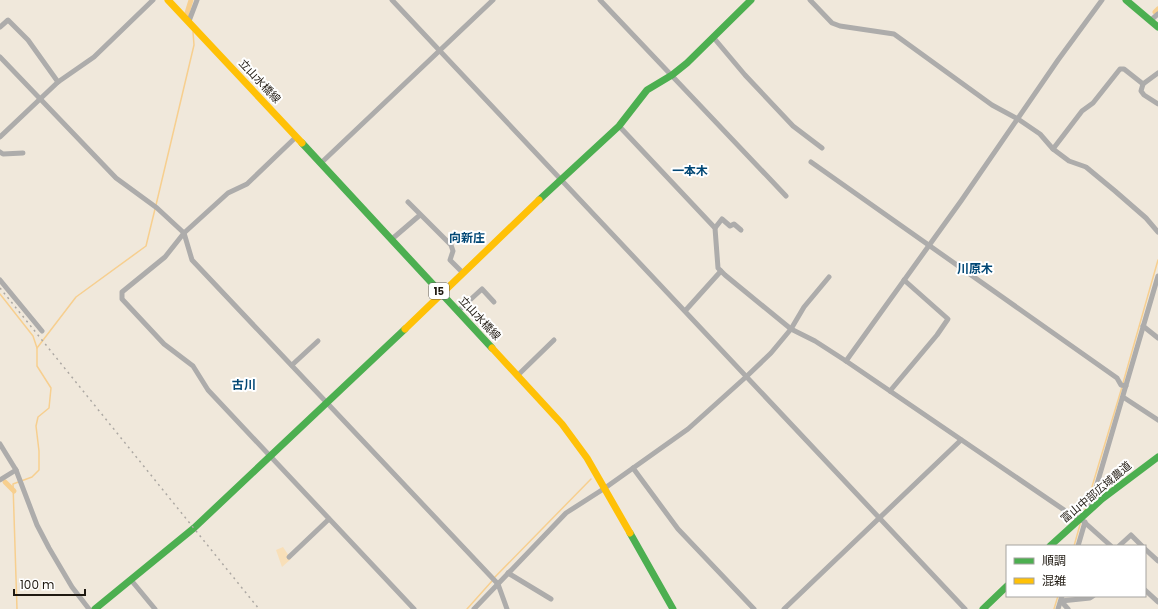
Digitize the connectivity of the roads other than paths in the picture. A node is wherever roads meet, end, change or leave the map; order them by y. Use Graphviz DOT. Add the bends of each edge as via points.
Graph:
graph roads {
  1 [pos="153,0"];
  2 [pos="168,0"];
  3 [pos="197,0"];
  4 [pos="392,0"];
  5 [pos="493,0"];
  6 [pos="600,0"];
  7 [pos="751,0"];
  8 [pos="810,0"];
  9 [pos="1102,0"];
  10 [pos="1126,0"];
  11 [pos="1158,14"];
  12 [pos="1151,20"];
  13 [pos="189,21"];
  14 [pos="0,27"];
  15 [pos="1158,27"];
  16 [pos="713,37"];
  17 [pos="440,50"];
  18 [pos="0,57"];
  19 [pos="1158,73"];
  20 [pos="672,75"];
  21 [pos="58,82"];
  22 [pos="1143,84"];
  23 [pos="40,99"];
  24 [pos="1158,104"];
  25 [pos="1018,119"];
  26 [pos="619,126"];
  27 [pos="296,137"];
  28 [pos="0,138"];
  29 [pos="822,148"];
  30 [pos="1052,149"];
  31 [pos="0,152"];
  32 [pos="24,153"];
  33 [pos="811,162"];
  34 [pos="321,163"];
  35 [pos="561,179"];
  36 [pos="786,196"];
  37 [pos="408,202"];
  38 [pos="420,215"];
  39 [pos="715,228"];
  40 [pos="741,230"];
  41 [pos="1158,232"];
  42 [pos="184,233"];
  43 [pos="392,240"];
  44 [pos="929,246"];
  45 [pos="720,271"];
  46 [pos="463,273"];
  47 [pos="1158,276"];
  48 [pos="829,277"];
  49 [pos="0,280"];
  50 [pos="904,280"];
  51 [pos="442,294"];
  52 [pos="494,302"];
  53 [pos="458,311"];
  54 [pos="685,311"];
  55 [pos="1143,326"];
  56 [pos="791,329"];
  57 [pos="42,331"];
  58 [pos="1158,338"];
  59 [pos="554,340"];
  60 [pos="318,341"];
  61 [pos="846,361"];
  62 [pos="292,365"];
  63 [pos="518,375"];
  64 [pos="747,376"];
  65 [pos="1126,386"];
  66 [pos="890,391"];
  67 [pos="1123,397"];
  68 [pos="327,402"];
  69 [pos="1158,420"];
  70 [pos="961,440"];
  71 [pos="0,444"];
  72 [pos="270,456"];
  73 [pos="1158,457"];
  74 [pos="633,468"];
  75 [pos="16,470"];
  76 [pos="0,480"];
  77 [pos="605,488"];
  78 [pos="1090,508"];
  79 [pos="880,518"];
  80 [pos="329,519"];
  81 [pos="1082,520"];
  82 [pos="1051,545"];
  83 [pos="1078,545"];
  84 [pos="1110,545"];
  85 [pos="1120,545"];
  86 [pos="1141,545"];
  87 [pos="1146,551"];
  88 [pos="289,557"];
  89 [pos="1158,561"];
  90 [pos="508,573"];
  91 [pos="132,580"];
  92 [pos="498,584"];
  93 [pos="1006,587"];
  94 [pos="1146,591"];
  95 [pos="1092,597"];
  96 [pos="1061,598"];
  97 [pos="551,599"];
  98 [pos="1158,602"];
  99 [pos="88,609"];
  100 [pos="94,609"];
  101 [pos="155,609"];
  102 [pos="414,609"];
  103 [pos="474,609"];
  104 [pos="507,609"];
  105 [pos="673,609"];
  106 [pos="754,609"];
  107 [pos="784,609"];
  108 [pos="965,609"];
  109 [pos="983,609"];
  110 [pos="1058,609"];
  111 [pos="1068,609"];
  1 -- 21 [label="street" via="94,57"];
  2 -- 13 [label="street, 立山水橋線 / 15"];
  3 -- 13 [label="street"];
  4 -- 17 [label="street"];
  5 -- 17 [label="street"];
  6 -- 20 [label="street"];
  7 -- 16 [label="street"];
  8 -- 25 [label="street" via="832,23 894,34 992,105"];
  9 -- 25 [label="street"];
  10 -- 12 [label="street"];
  11 -- 12 [label="street"];
  12 -- 15 [label="street"];
  13 -- 27 [label="street, 立山水橋線 / 15"];
  14 -- 21 [label="street" via="8,20 28,40"];
  16 -- 20 [label="street"];
  16 -- 29 [label="street" via="793,126"];
  17 -- 34 [label="street"];
  17 -- 35 [label="street"];
  18 -- 23 [label="street"];
  19 -- 22 [label="street"];
  20 -- 26 [label="street" via="646,90"];
  20 -- 36 [label="street"];
  21 -- 23 [label="street"];
  22 -- 24 [label="street" via="1141,91"];
  22 -- 30 [label="street" via="1124,69 1120,69 1094,103 1082,111"];
  23 -- 28 [label="street"];
  23 -- 42 [label="street" via="116,178 157,208"];
  25 -- 30 [label="street" via="1040,134"];
  25 -- 44 [label="street"];
  26 -- 35 [label="street"];
  26 -- 39 [label="street"];
  27 -- 34 [label="street, 立山水橋線 / 15"];
  27 -- 42 [label="street" via="247,184 228,193"];
  30 -- 41 [label="street" via="1069,161 1086,167 1146,218"];
  31 -- 32 [label="street"];
  33 -- 44 [label="street"];
  34 -- 43 [label="street, 立山水橋線 / 15"];
  35 -- 46 [label="street"];
  35 -- 54 [label="street"];
  37 -- 38 [label="street"];
  38 -- 43 [label="street"];
  38 -- 46 [label="street" via="451,245 453,251 450,260"];
  39 -- 40 [label="street" via="722,220 730,226 734,224"];
  39 -- 45 [label="street"];
  42 -- 62 [label="street" via="192,260"];
  42 -- 72 [label="street" via="165,257 122,292 122,298 164,344 193,366 208,390"];
  43 -- 51 [label="street, 立山水橋線 / 15"];
  44 -- 50 [label="street"];
  44 -- 65 [label="street" via="1117,378 1121,385"];
  45 -- 54 [label="street"];
  45 -- 56 [label="street"];
  46 -- 51 [label="street"];
  47 -- 55 [label="street"];
  48 -- 56 [label="street" via="804,307"];
  49 -- 57 [label="street"];
  50 -- 61 [label="street"];
  50 -- 66 [label="street" via="948,320"];
  51 -- 53 [label="street, 立山水橋線 / 15"];
  51 -- 68 [label="street"];
  52 -- 53 [label="street" via="482,289"];
  53 -- 63 [label="street, 立山水橋線 / 15"];
  54 -- 64 [label="street"];
  55 -- 58 [label="street"];
  55 -- 65 [label="street"];
  56 -- 61 [label="street"];
  56 -- 64 [label="street"];
  59 -- 63 [label="street"];
  60 -- 62 [label="street"];
  61 -- 66 [label="street"];
  62 -- 68 [label="street"];
  63 -- 77 [label="street, 立山水橋線 / 15" via="577,443"];
  64 -- 74 [label="street" via="688,428"];
  64 -- 79 [label="street"];
  65 -- 67 [label="street"];
  66 -- 70 [label="street"];
  67 -- 69 [label="street"];
  67 -- 78 [label="street"];
  68 -- 72 [label="street"];
  68 -- 92 [label="street"];
  70 -- 79 [label="street"];
  70 -- 81 [label="street"];
  71 -- 75 [label="street"];
  72 -- 80 [label="street"];
  72 -- 91 [label="street" via="194,528"];
  73 -- 78 [label="street, 富山中部広域農道"];
  74 -- 77 [label="street"];
  74 -- 106 [label="street" via="678,529"];
  75 -- 76 [label="street"];
  75 -- 99 [label="street" via="37,525 72,587"];
  77 -- 90 [label="street" via="566,513"];
  77 -- 105 [label="street, 立山水橋線 / 15"];
  78 -- 81 [label="street, 富山中部広域農道"];
  79 -- 107 [label="street"];
  79 -- 108 [label="street"];
  80 -- 88 [label="street"];
  80 -- 102 [label="street"];
  81 -- 82 [label="street, 富山中部広域農道"];
  81 -- 83 [label="street"];
  81 -- 84 [label="street"];
  85 -- 86 [label="street" via="1131,535"];
  87 -- 89 [label="street"];
  90 -- 92 [label="street"];
  90 -- 97 [label="street"];
  91 -- 100 [label="street"];
  91 -- 101 [label="street"];
  92 -- 103 [label="street"];
  92 -- 104 [label="street"];
  93 -- 109 [label="street"];
  94 -- 98 [label="street"];
  95 -- 96 [label="street"];
  96 -- 110 [label="street"];
  96 -- 111 [label="street"];
}
